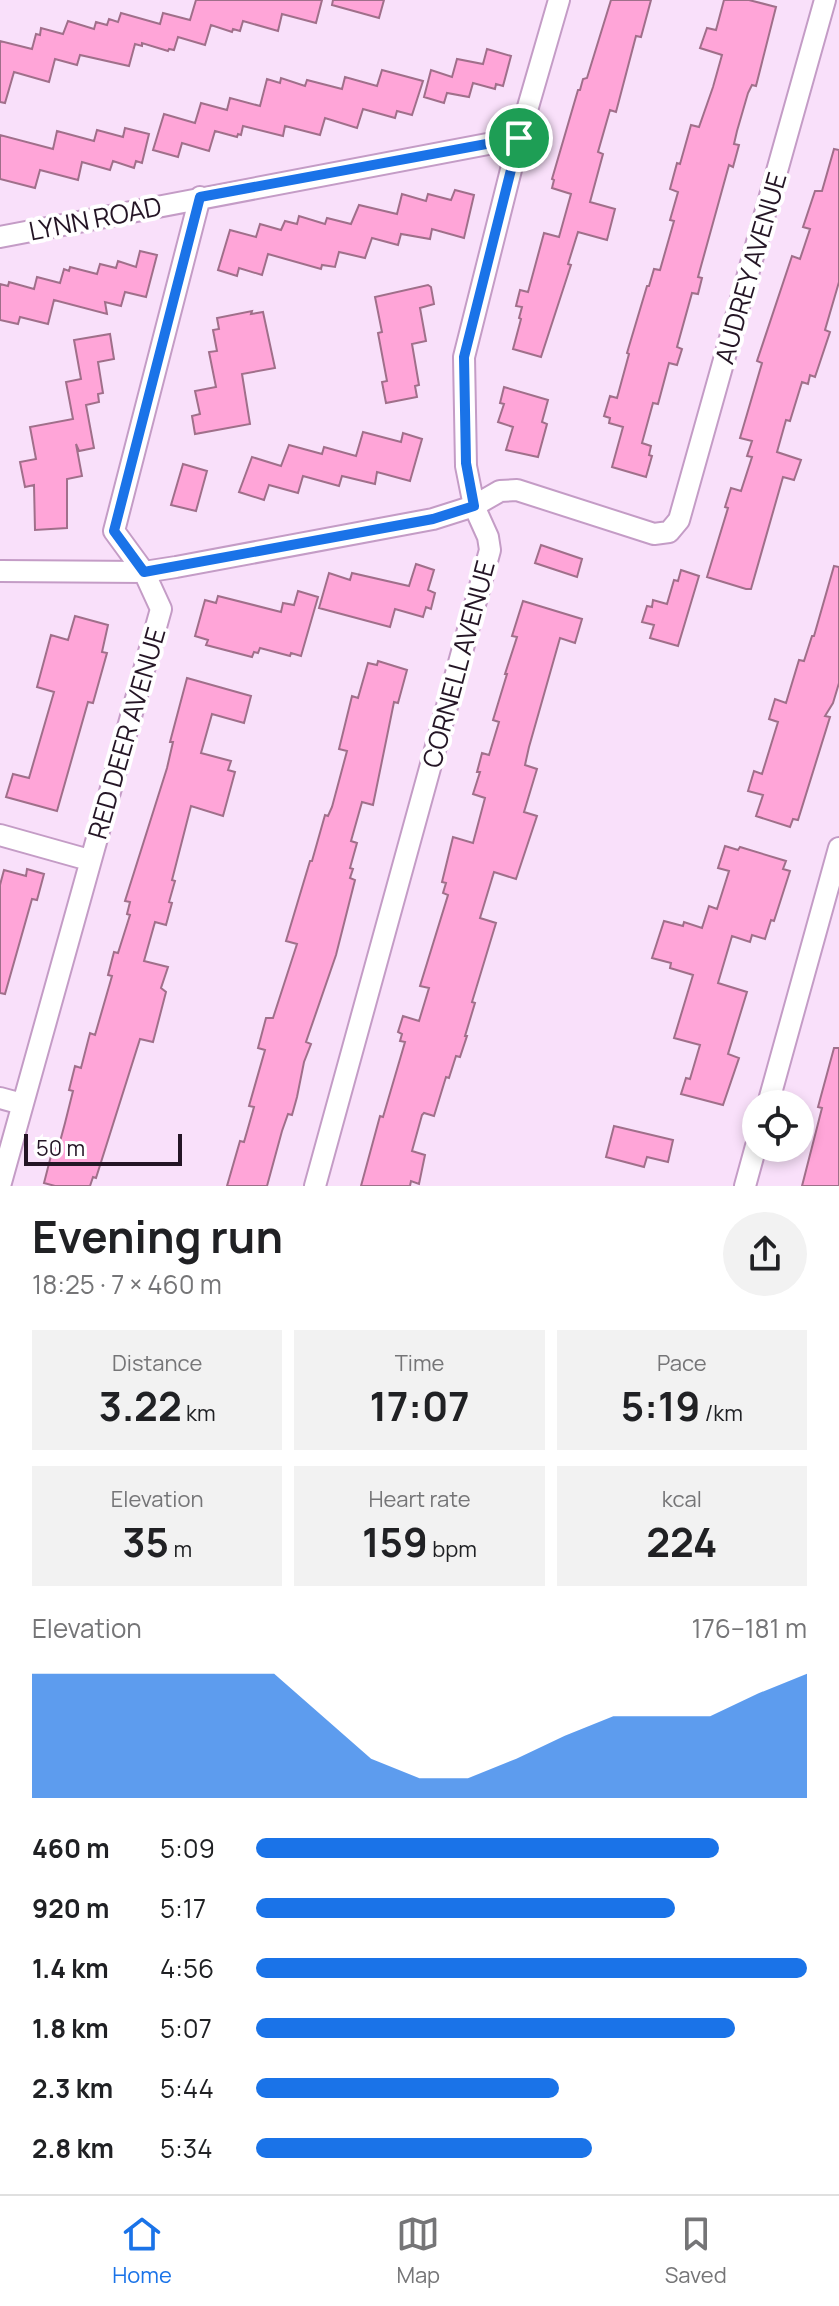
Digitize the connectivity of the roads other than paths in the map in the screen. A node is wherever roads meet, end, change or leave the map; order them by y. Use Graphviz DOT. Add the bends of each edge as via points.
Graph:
graph roads {
  1 [pos="559,0"];
  2 [pos="825,0"];
  3 [pos="519,138"];
  4 [pos="200,197"];
  5 [pos="0,237"];
  6 [pos="474,506"];
  7 [pos="0,571"];
  8 [pos="144,572"];
  9 [pos="0,835"];
  10 [pos="839,848"];
  11 [pos="89,860"];
  12 [pos="772,1090"];
  13 [pos="0,1098"];
  14 [pos="22,1104"];
  15 [pos="752,1162"];
  16 [pos="0,1186"];
  17 [pos="315,1186"];
  18 [pos="745,1186"];
  1 -- 3 [label="street, CORNELL AVENUE"];
  2 -- 6 [label="street, AUDREY AVENUE" via="679,520 669,532 654,534 517,490 500,491"];
  3 -- 4 [label="street, LYNN ROAD"];
  3 -- 6 [label="street, CORNELL AVENUE" via="464,357 466,463"];
  4 -- 5 [label="street, LYNN ROAD"];
  4 -- 8 [label="street, RED DEER AVENUE" via="114,531"];
  6 -- 8 [label="street" via="433,519"];
  6 -- 17 [label="street, CORNELL AVENUE" via="490,550"];
  7 -- 8 [label="street"];
  8 -- 11 [label="street, RED DEER AVENUE" via="161,609"];
  9 -- 11 [label="street"];
  10 -- 12 [label="street"];
  11 -- 14 [label="street, RED DEER AVENUE"];
  13 -- 14 [label="street"];
  14 -- 16 [label="street, RED DEER AVENUE"];
  15 -- 18 [label="street"];
}
